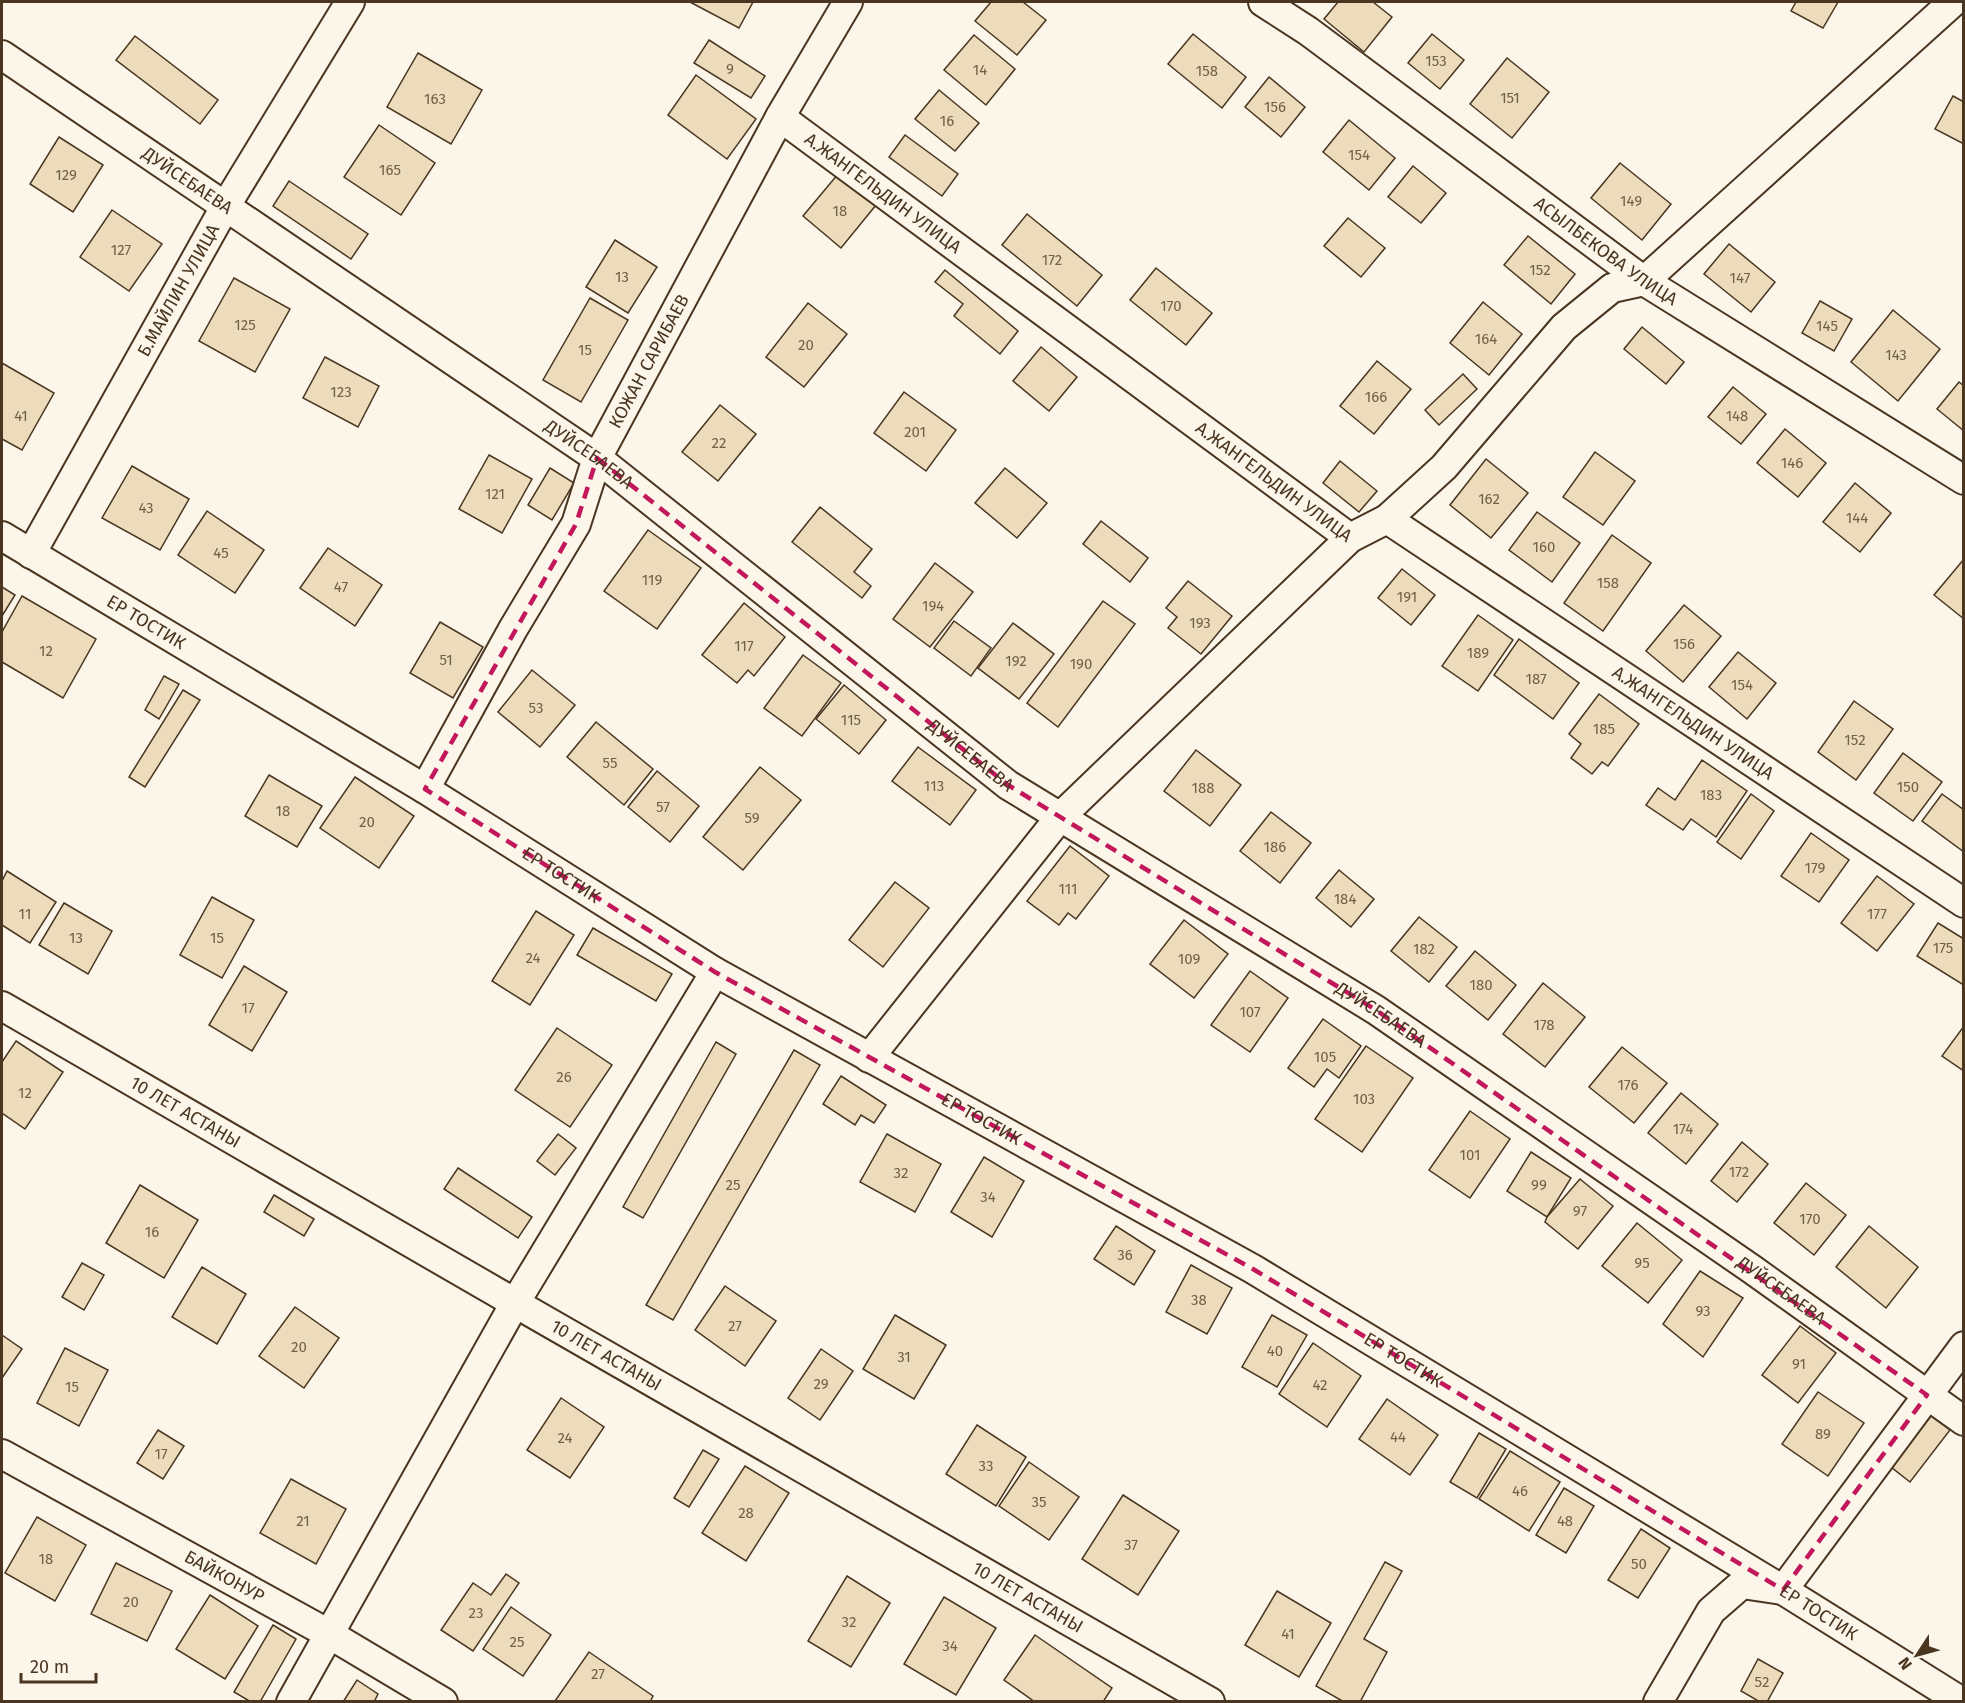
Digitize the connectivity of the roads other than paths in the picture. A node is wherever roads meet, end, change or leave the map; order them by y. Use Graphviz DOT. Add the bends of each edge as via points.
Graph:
graph roads {
  1 [pos="350,2"];
  2 [pos="848,2"];
  3 [pos="1263,2"];
  4 [pos="1953,2"];
  5 [pos="2,55"];
  6 [pos="780,117"];
  7 [pos="225,207"];
  8 [pos="1644,281"];
  9 [pos="597,458"];
  10 [pos="1964,480"];
  11 [pos="1387,519"];
  12 [pos="2,536"];
  13 [pos="1350,538"];
  14 [pos="31,554"];
  15 [pos="425,789"];
  16 [pos="1060,817"];
  17 [pos="1964,903"];
  18 [pos="715,972"];
  19 [pos="2,1006"];
  20 [pos="869,1058"];
  21 [pos="515,1303"];
  22 [pos="1964,1346"];
  23 [pos="1927,1395"];
  24 [pos="1964,1421"];
  25 [pos="2,1454"];
  26 [pos="1783,1590"];
  27 [pos="329,1634"];
  28 [pos="291,1701"];
  29 [pos="443,1701"];
  30 [pos="1210,1701"];
  31 [pos="1658,1701"];
  32 [pos="1962,1701"];
  1 -- 7 [label="street, Б.МАЙЛИН УЛИЦА"];
  2 -- 6 [label="street, КОЖАН САРИБАЕВ"];
  3 -- 8 [label="street, АСЫЛБЕКОВА УЛИЦА" via="1308,31"];
  4 -- 8 [label="street"];
  5 -- 7 [label="street, ДУЙСЕБАЕВА"];
  6 -- 9 [label="street, КОЖАН САРИБАЕВ"];
  6 -- 13 [label="street, А.ЖАНГЕЛЬДИН УЛИЦА"];
  7 -- 9 [label="street, ДУЙСЕБАЕВА"];
  7 -- 14 [label="street, Б.МАЙЛИН УЛИЦА"];
  8 -- 10 [label="street, АСЫЛБЕКОВА УЛИЦА"];
  8 -- 11 [label="street" via="1612,288 1564,327 1444,467"];
  9 -- 15 [label="street, КОЖАН САРИБАЕВ" via="576,525 513,629"];
  9 -- 16 [label="street, ДУЙСЕБАЕВА" via="1008,785"];
  11 -- 13 [label="street, А.ЖАНГЕЛЬДИН УЛИЦА"];
  11 -- 17 [label="street, А.ЖАНГЕЛЬДИН УЛИЦА"];
  12 -- 14 [label="street, ЕР ТОСТИК"];
  13 -- 16 [label="street"];
  14 -- 15 [label="street, ЕР ТОСТИК"];
  15 -- 18 [label="street, ЕР ТОСТИК"];
  16 -- 20 [label="street"];
  16 -- 23 [label="street, ДУЙСЕБАЕВА" via="1376,1010"];
  18 -- 20 [label="street, ЕР ТОСТИК"];
  18 -- 21 [label="street"];
  19 -- 21 [label="street, 10 ЛЕТ АСТАНЫ"];
  20 -- 26 [label="street, ЕР ТОСТИК" via="1253,1269"];
  21 -- 27 [label="street"];
  21 -- 30 [label="street, 10 ЛЕТ АСТАНЫ"];
  22 -- 23 [label="street"];
  23 -- 24 [label="street, ДУЙСЕБАЕВА"];
  23 -- 26 [label="street"];
  25 -- 27 [label="street, БАЙКОНУР"];
  26 -- 31 [label="street" via="1742,1584 1712,1611"];
  26 -- 32 [label="street, ЕР ТОСТИК"];
  27 -- 28 [label="street"];
  27 -- 29 [label="street, БАЙКОНУР"];
}
